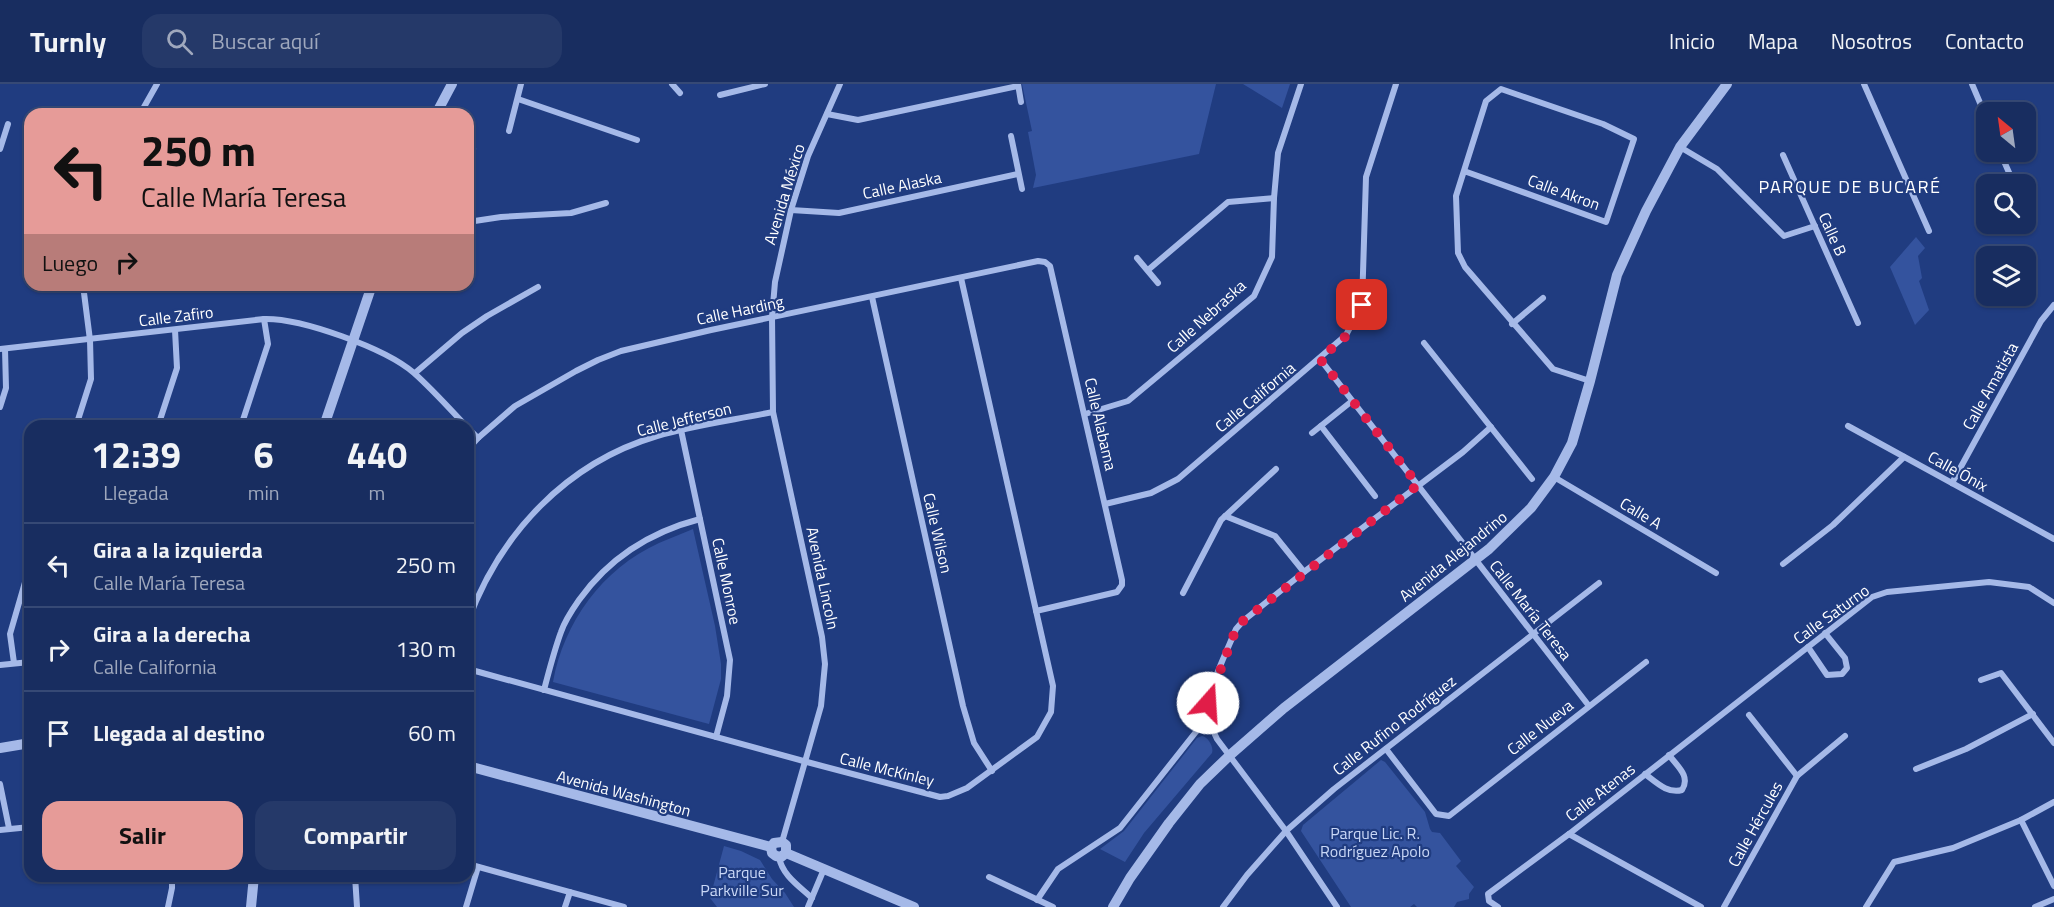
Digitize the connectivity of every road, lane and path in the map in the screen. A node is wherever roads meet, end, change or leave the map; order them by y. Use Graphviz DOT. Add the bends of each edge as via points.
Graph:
graph roads {
  1 [pos="157,84"];
  2 [pos="452,84"];
  3 [pos="521,84"];
  4 [pos="672,84"];
  5 [pos="765,84"];
  6 [pos="840,84"];
  7 [pos="1301,84"];
  8 [pos="1396,84"];
  9 [pos="1727,84"];
  10 [pos="1864,84"];
  11 [pos="1972,84"];
  12 [pos="1018,85"];
  13 [pos="680,93"];
  14 [pos="720,95"];
  15 [pos="518,99"];
  16 [pos="1021,102"];
  17 [pos="1980,102"];
  18 [pos="144,107"];
  19 [pos="439,108"];
  20 [pos="827,114"];
  21 [pos="8,124"];
  22 [pos="509,131"];
  23 [pos="1011,136"];
  24 [pos="638,140"];
  25 [pos="1680,147"];
  26 [pos="0,149"];
  27 [pos="1783,155"];
  28 [pos="1464,171"];
  29 [pos="1018,174"];
  30 [pos="1022,189"];
  31 [pos="1274,198"];
  32 [pos="606,203"];
  33 [pos="791,210"];
  34 [pos="474,221"];
  35 [pos="1815,226"];
  36 [pos="1929,231"];
  37 [pos="1137,258"];
  38 [pos="1045,262"];
  39 [pos="1148,270"];
  40 [pos="961,278"];
  41 [pos="1158,282"];
  42 [pos="538,287"];
  43 [pos="84,291"];
  44 [pos="370,291"];
  45 [pos="872,297"];
  46 [pos="1543,298"];
  47 [pos="2054,305"];
  48 [pos="772,317"];
  49 [pos="264,319"];
  50 [pos="1858,323"];
  51 [pos="1512,324"];
  52 [pos="175,330"];
  53 [pos="90,340"];
  54 [pos="353,342"];
  55 [pos="1424,343"];
  56 [pos="3,349"];
  57 [pos="1320,359"];
  58 [pos="415,374"];
  59 [pos="1590,381"];
  60 [pos="1352,401"];
  61 [pos="0,407"];
  62 [pos="773,412"];
  63 [pos="1085,414"];
  64 [pos="78,420"];
  65 [pos="160,420"];
  66 [pos="243,420"];
  67 [pos="326,420"];
  68 [pos="460,420"];
  69 [pos="1321,426"];
  70 [pos="1848,426"];
  71 [pos="1491,427"];
  72 [pos="681,430"];
  73 [pos="1312,433"];
  74 [pos="474,434"];
  75 [pos="478,438"];
  76 [pos="474,442"];
  77 [pos="1904,457"];
  78 [pos="1276,469"];
  79 [pos="1554,477"];
  80 [pos="1532,479"];
  81 [pos="1952,483"];
  82 [pos="1418,485"];
  83 [pos="1375,496"];
  84 [pos="1105,504"];
  85 [pos="1225,516"];
  86 [pos="700,519"];
  87 [pos="2054,539"];
  88 [pos="1475,560"];
  89 [pos="1783,564"];
  90 [pos="1304,572"];
  91 [pos="1716,573"];
  92 [pos="1599,583"];
  93 [pos="24,586"];
  94 [pos="1183,593"];
  95 [pos="2054,603"];
  96 [pos="474,607"];
  97 [pos="1036,610"];
  98 [pos="1532,633"];
  99 [pos="1825,633"];
  100 [pos="1808,647"];
  101 [pos="24,662"];
  102 [pos="1646,662"];
  103 [pos="14,663"];
  104 [pos="0,665"];
  105 [pos="474,671"];
  106 [pos="1981,680"];
  107 [pos="544,690"];
  108 [pos="1740,702"];
  109 [pos="1589,706"];
  110 [pos="2032,714"];
  111 [pos="1749,715"];
  112 [pos="1210,725"];
  113 [pos="1845,736"];
  114 [pos="716,737"];
  115 [pos="2054,743"];
  116 [pos="24,744"];
  117 [pos="0,748"];
  118 [pos="1386,749"];
  119 [pos="1669,755"];
  120 [pos="1229,756"];
  121 [pos="807,762"];
  122 [pos="474,768"];
  123 [pos="1916,769"];
  124 [pos="992,771"];
  125 [pos="1645,774"];
  126 [pos="1797,776"];
  127 [pos="0,784"];
  128 [pos="2054,802"];
  129 [pos="2021,820"];
  130 [pos="24,827"];
  131 [pos="9,828"];
  132 [pos="0,830"];
  133 [pos="1286,831"];
  134 [pos="1569,834"];
  135 [pos="782,842"];
  136 [pos="771,848"];
  137 [pos="782,855"];
  138 [pos="474,866"];
  139 [pos="478,867"];
  140 [pos="824,868"];
  141 [pos="989,877"];
  142 [pos="474,880"];
  143 [pos="172,882"];
  144 [pos="253,882"];
  145 [pos="355,882"];
  146 [pos="474,882"];
  147 [pos="2054,886"];
  148 [pos="570,892"];
  149 [pos="812,898"];
  150 [pos="2054,899"];
  151 [pos="1037,900"];
  152 [pos="1497,906"];
  153 [pos="168,907"];
  154 [pos="251,907"];
  155 [pos="357,907"];
  156 [pos="466,907"];
  157 [pos="565,907"];
  158 [pos="624,907"];
  159 [pos="808,907"];
  160 [pos="914,907"];
  161 [pos="1053,907"];
  162 [pos="1113,907"];
  163 [pos="1223,907"];
  164 [pos="1337,907"];
  165 [pos="1701,907"];
  166 [pos="1724,907"];
  167 [pos="1866,907"];
  168 [pos="2035,907"];
  1 -- 18 [label="street"];
  2 -- 19 [label="street"];
  3 -- 15 [label="street"];
  4 -- 13 [label="street"];
  5 -- 14 [label="street"];
  6 -- 20 [label="street, Avenida México"];
  7 -- 31 [label="street, Calle Nebraska" via="1278,153"];
  8 -- 57 [label="street, Calle California" via="1366,177 1362,305 1346,336"];
  9 -- 25 [label="street, Avenida Alejandrino"];
  10 -- 36 [label="street"];
  11 -- 17 [label="street"];
  12 -- 16 [label="street"];
  12 -- 20 [label="street" via="858,120"];
  15 -- 22 [label="street"];
  15 -- 24 [label="street"];
  20 -- 33 [label="street, Avenida México" via="808,156"];
  21 -- 26 [label="street"];
  23 -- 29 [label="street"];
  25 -- 35 [label="street" via="1717,169 1784,236"];
  25 -- 59 [label="street, Avenida Alejandrino" via="1617,275"];
  27 -- 35 [label="street, Calle B"];
  28 -- 28 [label="street, Calle Akron" via="1606,222 1634,139 1603,124 1500,89 1486,101"];
  28 -- 51 [label="street" via="1456,196 1458,253"];
  29 -- 30 [label="street"];
  29 -- 33 [label="street, Calle Alaska" via="839,213"];
  31 -- 39 [label="street" via="1228,202"];
  31 -- 63 [label="street, Calle Nebraska" via="1272,257 1254,296 1128,401"];
  32 -- 34 [label="street" via="571,213"];
  33 -- 48 [label="street, Avenida México" via="775,282"];
  35 -- 50 [label="street, Calle B"];
  37 -- 39 [label="street"];
  38 -- 40 [label="street, Calle Harding"];
  38 -- 63 [label="street, Calle Alabama" via="1050,266"];
  39 -- 41 [label="street"];
  40 -- 45 [label="street, Calle Harding"];
  40 -- 97 [label="street, Calle McKinley"];
  42 -- 58 [label="street" via="487,315"];
  43 -- 53 [label="street"];
  44 -- 54 [label="street"];
  45 -- 48 [label="street, Calle Harding"];
  45 -- 124 [label="street, Calle Wilson" via="963,706 974,743"];
  46 -- 51 [label="street"];
  47 -- 81 [label="street, Calle Amatista" via="2041,321"];
  48 -- 62 [label="street, Avenida Lincoln"];
  48 -- 75 [label="street, Calle Harding" via="643,345 598,360 515,406"];
  49 -- 52 [label="street, Calle Zafiro"];
  49 -- 54 [label="street, Calle Zafiro" via="297,322"];
  49 -- 66 [label="street" via="268,344"];
  51 -- 59 [label="street" via="1553,369"];
  52 -- 53 [label="street, Calle Zafiro"];
  52 -- 65 [label="street" via="177,368"];
  53 -- 56 [label="street, Calle Zafiro"];
  53 -- 64 [label="street" via="91,379"];
  54 -- 58 [label="street, Calle Zafiro" via="386,354"];
  54 -- 67 [label="street"];
  55 -- 71 [label="street"];
  56 -- 61 [label="street" via="6,388"];
  57 -- 60 [label="street, Calle María Teresa"];
  57 -- 84 [label="street, Calle California" via="1178,479 1151,493"];
  58 -- 68 [label="street, Calle Zafiro"];
  59 -- 79 [label="street, Avenida Alejandrino" via="1572,443"];
  60 -- 69 [label="street"];
  60 -- 82 [label="street, Calle María Teresa"];
  62 -- 72 [label="street, Calle Jefferson"];
  62 -- 121 [label="street, Avenida Lincoln" via="825,664 821,706"];
  63 -- 84 [label="street, Calle Alabama"];
  69 -- 73 [label="street"];
  69 -- 83 [label="street"];
  70 -- 77 [label="street, Calle Ónix"];
  71 -- 80 [label="street"];
  71 -- 82 [label="street"];
  72 -- 86 [label="street, Calle Monroe"];
  72 -- 96 [label="street, Calle Jefferson" via="608,456 550,497 508,541"];
  74 -- 75 [label="street, Calle Zafiro"];
  75 -- 76 [label="street, Calle Harding"];
  77 -- 81 [label="street, Calle Ónix"];
  77 -- 89 [label="street" via="1833,525"];
  78 -- 85 [label="street"];
  79 -- 88 [label="street, Avenida Alejandrino" via="1517,523"];
  79 -- 91 [label="street, Calle A"];
  81 -- 87 [label="street, Calle Ónix"];
  82 -- 88 [label="street, Calle María Teresa"];
  82 -- 90 [label="street"];
  84 -- 97 [label="street, Calle Alabama" via="1122,585 1117,592"];
  85 -- 90 [label="street" via="1275,536"];
  85 -- 94 [label="street"];
  86 -- 107 [label="street" via="670,528 632,547 597,576 561,630"];
  86 -- 114 [label="street, Calle Monroe" via="730,660 727,696"];
  88 -- 98 [label="street, Calle María Teresa"];
  88 -- 120 [label="street, Avenida Alejandrino" via="1284,708"];
  90 -- 112 [label="street" via="1236,629 1211,694"];
  92 -- 98 [label="street, Calle Rufino Rodríguez"];
  93 -- 103 [label="street" via="10,634"];
  95 -- 99 [label="street, Calle Saturno" via="2030,587 1989,582 1887,592 1872,597"];
  97 -- 124 [label="street, Calle McKinley" via="1053,686 1051,712 1036,737"];
  98 -- 109 [label="street, Calle María Teresa"];
  98 -- 118 [label="street, Calle Rufino Rodríguez"];
  99 -- 100 [label="street, Calle Saturno"];
  99 -- 100 [label="street" via="1845,658 1847,668 1842,674 1827,675"];
  100 -- 108 [label="street, Calle Saturno"];
  101 -- 103 [label="street"];
  102 -- 109 [label="street, Calle Nueva"];
  103 -- 104 [label="street"];
  105 -- 107 [label="street, Calle McKinley"];
  106 -- 110 [label="street" via="2001,673"];
  107 -- 114 [label="street, Calle McKinley"];
  108 -- 119 [label="street, Calle Atenas"];
  109 -- 118 [label="street, Calle Nueva" via="1452,814 1444,816 1436,814"];
  110 -- 115 [label="street"];
  110 -- 123 [label="street" via="1966,749"];
  111 -- 126 [label="street"];
  112 -- 120 [label="street"];
  112 -- 151 [label="street" via="1199,728 1120,828 1058,869"];
  113 -- 126 [label="street, Calle Hércules"];
  114 -- 121 [label="street, Calle McKinley"];
  116 -- 117 [label="street"];
  118 -- 133 [label="street, Calle Rufino Rodríguez"];
  119 -- 125 [label="street, Calle Atenas"];
  119 -- 125 [label="street" via="1686,777 1682,790 1668,790"];
  120 -- 133 [label="street"];
  120 -- 162 [label="street, Avenida Alejandrino" via="1169,823"];
  121 -- 124 [label="street, Calle McKinley" via="940,797 967,788"];
  121 -- 135 [label="street, Avenida Lincoln"];
  122 -- 136 [label="street, Avenida Washington"];
  125 -- 134 [label="street, Calle Atenas"];
  126 -- 166 [label="street, Calle Hércules"];
  127 -- 131 [label="street"];
  128 -- 129 [label="street"];
  129 -- 147 [label="street"];
  129 -- 167 [label="street" via="1953,848 1894,861"];
  130 -- 131 [label="street"];
  131 -- 132 [label="street"];
  133 -- 163 [label="street, Calle Rufino Rodríguez"];
  133 -- 164 [label="street"];
  134 -- 152 [label="street, Calle Atenas" via="1488,894 1489,901"];
  134 -- 165 [label="street"];
  135 -- 136 [label="street"];
  135 -- 137 [label="street" via="786,845"];
  136 -- 137 [label="street" via="774,855"];
  137 -- 140 [label="street"];
  137 -- 149 [label="street" via="783,868 790,879"];
  138 -- 139 [label="street"];
  139 -- 142 [label="street"];
  139 -- 148 [label="street"];
  140 -- 149 [label="street"];
  140 -- 160 [label="street"];
  141 -- 151 [label="street"];
  143 -- 153 [label="street"];
  144 -- 154 [label="street"];
  145 -- 155 [label="street"];
  146 -- 156 [label="street"];
  148 -- 157 [label="street"];
  148 -- 158 [label="street"];
  149 -- 159 [label="street"];
  150 -- 168 [label="street"];
  151 -- 161 [label="street"];
}
